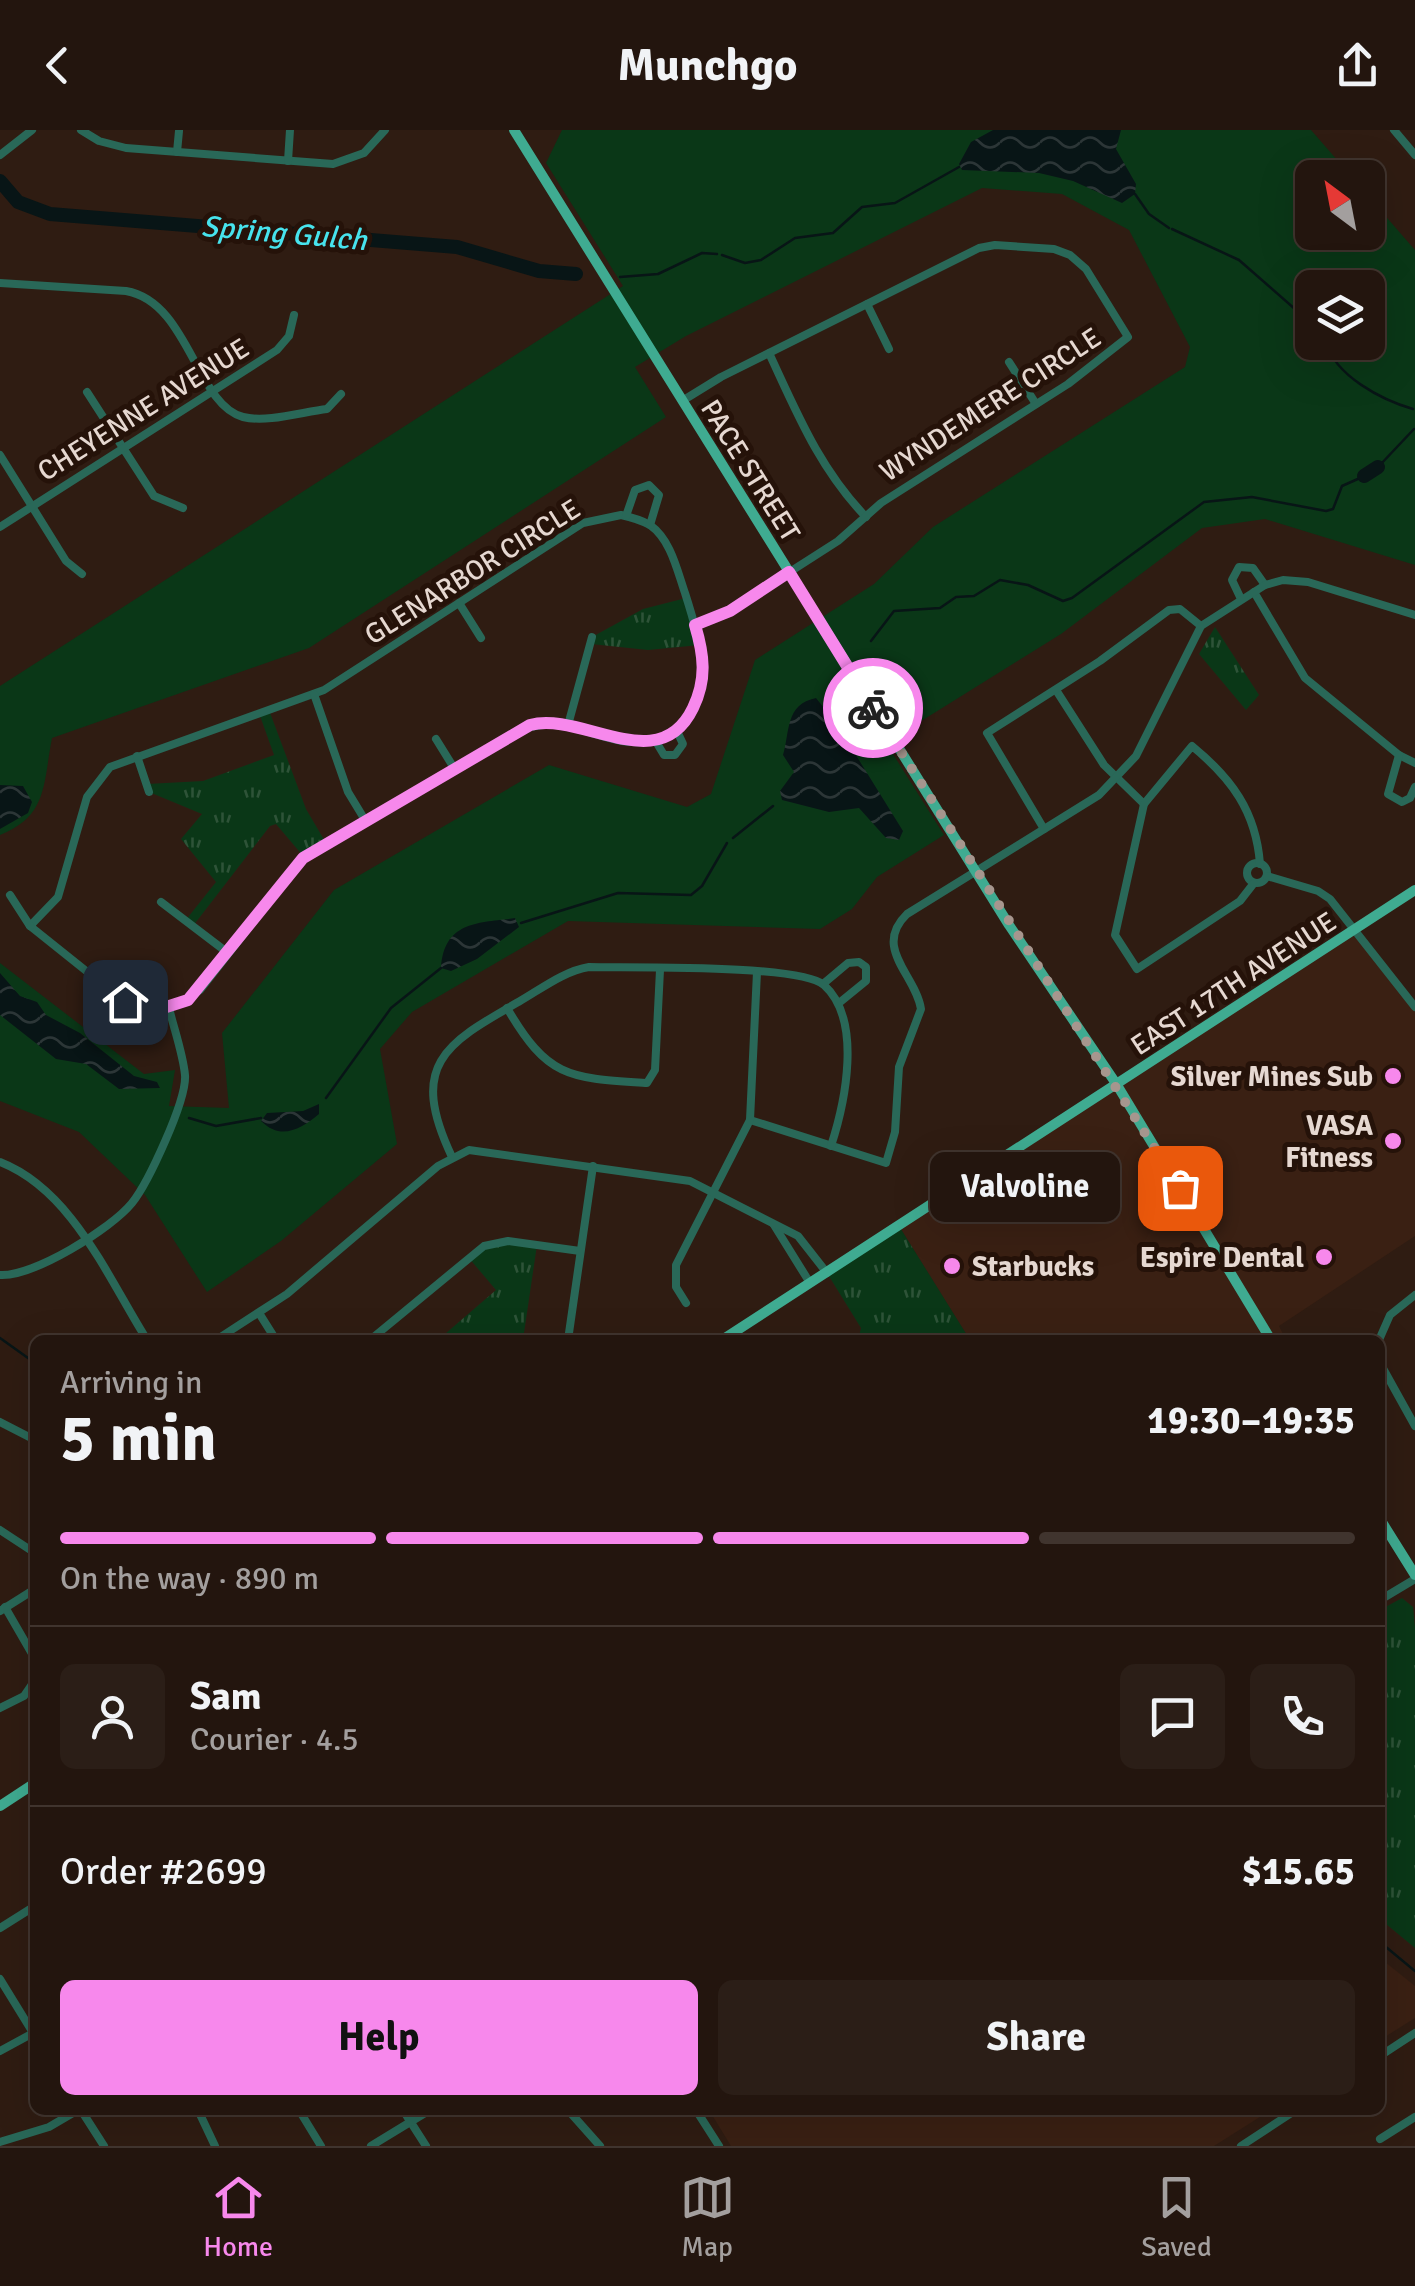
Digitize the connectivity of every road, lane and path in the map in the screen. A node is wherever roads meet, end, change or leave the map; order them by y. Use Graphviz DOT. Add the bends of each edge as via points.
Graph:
graph roads {
  1 [pos="32,130"];
  2 [pos="81,130"];
  3 [pos="290,130"];
  4 [pos="385,130"];
  5 [pos="514,130"];
  6 [pos="1394,130"];
  7 [pos="178,131"];
  8 [pos="177,152"];
  9 [pos="0,155"];
  10 [pos="1415,155"];
  11 [pos="288,161"];
  12 [pos="0,282"];
  13 [pos="867,304"];
  14 [pos="294,315"];
  15 [pos="888,349"];
  16 [pos="769,353"];
  17 [pos="1008,362"];
  18 [pos="214,390"];
  19 [pos="87,392"];
  20 [pos="341,394"];
  21 [pos="682,400"];
  22 [pos="1036,404"];
  23 [pos="124,448"];
  24 [pos="0,455"];
  25 [pos="33,506"];
  26 [pos="183,508"];
  27 [pos="626,516"];
  28 [pos="866,516"];
  29 [pos="650,526"];
  30 [pos="0,527"];
  31 [pos="789,572"];
  32 [pos="82,574"];
  33 [pos="1265,585"];
  34 [pos="1254,592"];
  35 [pos="1241,599"];
  36 [pos="459,603"];
  37 [pos="1415,615"];
  38 [pos="695,625"];
  39 [pos="1200,626"];
  40 [pos="481,638"];
  41 [pos="592,638"];
  42 [pos="1056,690"];
  43 [pos="314,694"];
  44 [pos="568,725"];
  45 [pos="676,730"];
  46 [pos="436,740"];
  47 [pos="656,740"];
  48 [pos="1399,755"];
  49 [pos="137,756"];
  50 [pos="1415,763"];
  51 [pos="454,768"];
  52 [pos="1116,780"];
  53 [pos="1415,787"];
  54 [pos="149,792"];
  55 [pos="1144,804"];
  56 [pos="365,820"];
  57 [pos="1044,829"];
  58 [pos="1260,864"];
  59 [pos="976,871"];
  60 [pos="1266,876"];
  61 [pos="1254,883"];
  62 [pos="1415,890"];
  63 [pos="10,895"];
  64 [pos="161,902"];
  65 [pos="30,926"];
  66 [pos="1353,932"];
  67 [pos="228,953"];
  68 [pos="660,970"];
  69 [pos="756,972"];
  70 [pos="823,984"];
  71 [pos="839,1003"];
  72 [pos="168,1008"];
  73 [pos="507,1008"];
  74 [pos="1415,1008"];
  75 [pos="1117,1085"];
  76 [pos="750,1120"];
  77 [pos="832,1146"];
  78 [pos="452,1157"];
  79 [pos="0,1162"];
  80 [pos="593,1166"];
  81 [pos="713,1193"];
  82 [pos="774,1225"];
  83 [pos="83,1239"];
  84 [pos="580,1252"];
  85 [pos="826,1272"];
  86 [pos="0,1275"];
  87 [pos="810,1284"];
  88 [pos="1415,1296"];
  89 [pos="686,1303"];
  90 [pos="258,1313"];
  91 [pos="144,1335"];
  92 [pos="224,1335"];
  93 [pos="273,1335"];
  94 [pos="376,1335"];
  95 [pos="569,1335"];
  96 [pos="730,1335"];
  97 [pos="1268,1335"];
  98 [pos="1381,1335"];
  99 [pos="1385,1372"];
  100 [pos="0,1422"];
  101 [pos="1415,1426"];
  102 [pos="30,1437"];
  103 [pos="1385,1527"];
  104 [pos="0,1530"];
  105 [pos="30,1550"];
  106 [pos="1415,1577"];
  107 [pos="30,1592"];
  108 [pos="1385,1597"];
  109 [pos="2,1609"];
  110 [pos="30,1651"];
  111 [pos="30,1687"];
  112 [pos="0,1708"];
  113 [pos="30,1787"];
  114 [pos="0,1806"];
  115 [pos="30,1909"];
  116 [pos="0,1928"];
  117 [pos="0,1980"];
  118 [pos="30,2027"];
  119 [pos="1415,2034"];
  120 [pos="30,2035"];
  121 [pos="1404,2040"];
  122 [pos="0,2050"];
  123 [pos="1415,2050"];
  124 [pos="1385,2053"];
  125 [pos="70,2115"];
  126 [pos="82,2115"];
  127 [pos="200,2115"];
  128 [pos="301,2115"];
  129 [pos="407,2115"];
  130 [pos="422,2115"];
  131 [pos="572,2115"];
  132 [pos="699,2115"];
  133 [pos="1288,2115"];
  134 [pos="1415,2117"];
  135 [pos="411,2122"];
  136 [pos="1380,2140"];
  137 [pos="0,2142"];
  138 [pos="104,2146"];
  139 [pos="215,2146"];
  140 [pos="321,2146"];
  141 [pos="371,2146"];
  142 [pos="426,2146"];
  143 [pos="600,2146"];
  144 [pos="718,2146"];
  145 [pos="1241,2146"];
  1 -- 9 [label="street"];
  2 -- 8 [label="street" via="108,144"];
  3 -- 11 [label="street"];
  4 -- 11 [label="street" via="364,154 344,162"];
  5 -- 21 [label="main road, PACE STREET"];
  6 -- 10 [label="street"];
  7 -- 8 [label="street"];
  8 -- 11 [label="street"];
  12 -- 18 [label="street" via="146,297 168,318"];
  13 -- 15 [label="street"];
  13 -- 16 [label="street, WYNDEMERE CIRCLE"];
  13 -- 22 [label="street, WYNDEMERE CIRCLE" via="984,246 1054,248 1070,255 1086,269 1128,338"];
  14 -- 18 [label="street, CHEYENNE AVENUE" via="283,346"];
  16 -- 21 [label="street, WYNDEMERE CIRCLE"];
  16 -- 28 [label="street" via="802,430 838,488"];
  17 -- 22 [label="street"];
  18 -- 20 [label="street" via="232,412 255,418 327,408"];
  18 -- 23 [label="street, CHEYENNE AVENUE"];
  19 -- 23 [label="street"];
  21 -- 31 [label="main road, PACE STREET"];
  22 -- 28 [label="street, WYNDEMERE CIRCLE"];
  23 -- 25 [label="street, CHEYENNE AVENUE"];
  23 -- 26 [label="street" via="154,496"];
  24 -- 25 [label="street"];
  25 -- 30 [label="street, CHEYENNE AVENUE"];
  25 -- 32 [label="street"];
  27 -- 29 [label="street, GLENARBOR CIRCLE"];
  27 -- 29 [label="street" via="636,488 649,484 659,495"];
  27 -- 36 [label="street, GLENARBOR CIRCLE" via="583,523"];
  28 -- 31 [label="street, WYNDEMERE CIRCLE"];
  29 -- 38 [label="street" via="672,555"];
  31 -- 38 [label="street, WYNDEMERE CIRCLE"];
  31 -- 59 [label="main road, PACE STREET"];
  33 -- 34 [label="street"];
  33 -- 35 [label="street" via="1251,566 1239,567 1232,580"];
  33 -- 37 [label="street" via="1308,582"];
  34 -- 35 [label="street"];
  34 -- 48 [label="street" via="1306,678"];
  35 -- 39 [label="street"];
  36 -- 40 [label="street"];
  36 -- 43 [label="street, GLENARBOR CIRCLE"];
  38 -- 45 [label="street" via="702,684"];
  39 -- 42 [label="street" via="1180,609 1169,610"];
  39 -- 52 [label="street" via="1136,756"];
  41 -- 44 [label="street"];
  42 -- 52 [label="street"];
  42 -- 57 [label="street" via="987,735"];
  43 -- 49 [label="street, GLENARBOR CIRCLE"];
  43 -- 56 [label="street" via="348,792"];
  44 -- 47 [label="street" via="622,740"];
  44 -- 51 [label="street" via="530,725"];
  45 -- 47 [label="street"];
  45 -- 47 [label="street" via="684,744 675,755 664,754"];
  46 -- 51 [label="street"];
  48 -- 50 [label="street"];
  48 -- 53 [label="street" via="1388,794 1402,802"];
  49 -- 54 [label="street"];
  49 -- 65 [label="street, GLENARBOR CIRCLE" via="110,766 92,785 58,898"];
  51 -- 56 [label="street"];
  52 -- 55 [label="street"];
  52 -- 57 [label="street"];
  55 -- 58 [label="street" via="1192,746 1244,800"];
  55 -- 61 [label="street" via="1114,926 1137,969 1240,901"];
  56 -- 67 [label="street" via="303,858"];
  57 -- 59 [label="street"];
  58 -- 60 [label="street"];
  58 -- 61 [label="street" via="1247,870"];
  59 -- 75 [label="main road, PACE STREET"];
  59 -- 77 [label="street" via="906,914 894,933 895,956 921,1009 899,1067 896,1132 886,1163"];
  60 -- 61 [label="street"];
  60 -- 66 [label="street" via="1318,891"];
  62 -- 66 [label="main road, EAST 17TH AVENUE"];
  63 -- 65 [label="street"];
  64 -- 67 [label="street"];
  65 -- 72 [label="street" via="125,1002"];
  66 -- 74 [label="street"];
  66 -- 75 [label="main road, EAST 17TH AVENUE"];
  67 -- 72 [label="street" via="195,995"];
  68 -- 69 [label="street"];
  68 -- 73 [label="street" via="581,968"];
  68 -- 73 [label="street" via="654,1070 647,1083 554,1068 530,1048"];
  69 -- 70 [label="street"];
  69 -- 76 [label="street"];
  70 -- 71 [label="street"];
  70 -- 71 [label="street" via="851,962 866,967 866,981"];
  71 -- 77 [label="street" via="844,1092"];
  72 -- 83 [label="street" via="185,1076 182,1100 131,1205"];
  73 -- 78 [label="street" via="454,1040 437,1066 435,1108"];
  75 -- 85 [label="main road, EAST 17TH AVENUE"];
  75 -- 97 [label="main road, PACE STREET"];
  76 -- 77 [label="street"];
  76 -- 81 [label="street"];
  78 -- 80 [label="street" via="484,1149"];
  78 -- 90 [label="street"];
  79 -- 83 [label="street" via="45,1188"];
  80 -- 81 [label="street" via="677,1178"];
  80 -- 84 [label="street"];
  81 -- 82 [label="street"];
  81 -- 89 [label="street" via="676,1265 676,1287"];
  82 -- 85 [label="street" via="802,1240"];
  82 -- 87 [label="street"];
  83 -- 86 [label="street" via="33,1270"];
  83 -- 91 [label="street"];
  84 -- 94 [label="street" via="508,1241 484,1246"];
  84 -- 95 [label="street"];
  85 -- 87 [label="main road, EAST 17TH AVENUE"];
  87 -- 96 [label="main road, EAST 17TH AVENUE"];
  88 -- 98 [label="street" via="1393,1312"];
  90 -- 92 [label="street"];
  90 -- 93 [label="street"];
  99 -- 101 [label="street"];
  100 -- 102 [label="street"];
  103 -- 106 [label="main road"];
  104 -- 105 [label="street"];
  106 -- 108 [label="street"];
  107 -- 109 [label="street"];
  109 -- 110 [label="street"];
  111 -- 112 [label="street"];
  113 -- 114 [label="main road"];
  115 -- 116 [label="street"];
  117 -- 118 [label="street"];
  119 -- 121 [label="street"];
  120 -- 122 [label="street"];
  121 -- 123 [label="street"];
  121 -- 124 [label="street"];
  125 -- 137 [label="street"];
  126 -- 138 [label="street"];
  127 -- 139 [label="street"];
  128 -- 140 [label="street"];
  129 -- 135 [label="street"];
  130 -- 135 [label="street"];
  131 -- 143 [label="street"];
  132 -- 144 [label="street"];
  133 -- 145 [label="street"];
  134 -- 136 [label="street"];
  135 -- 141 [label="street"];
  135 -- 142 [label="street"];
}
